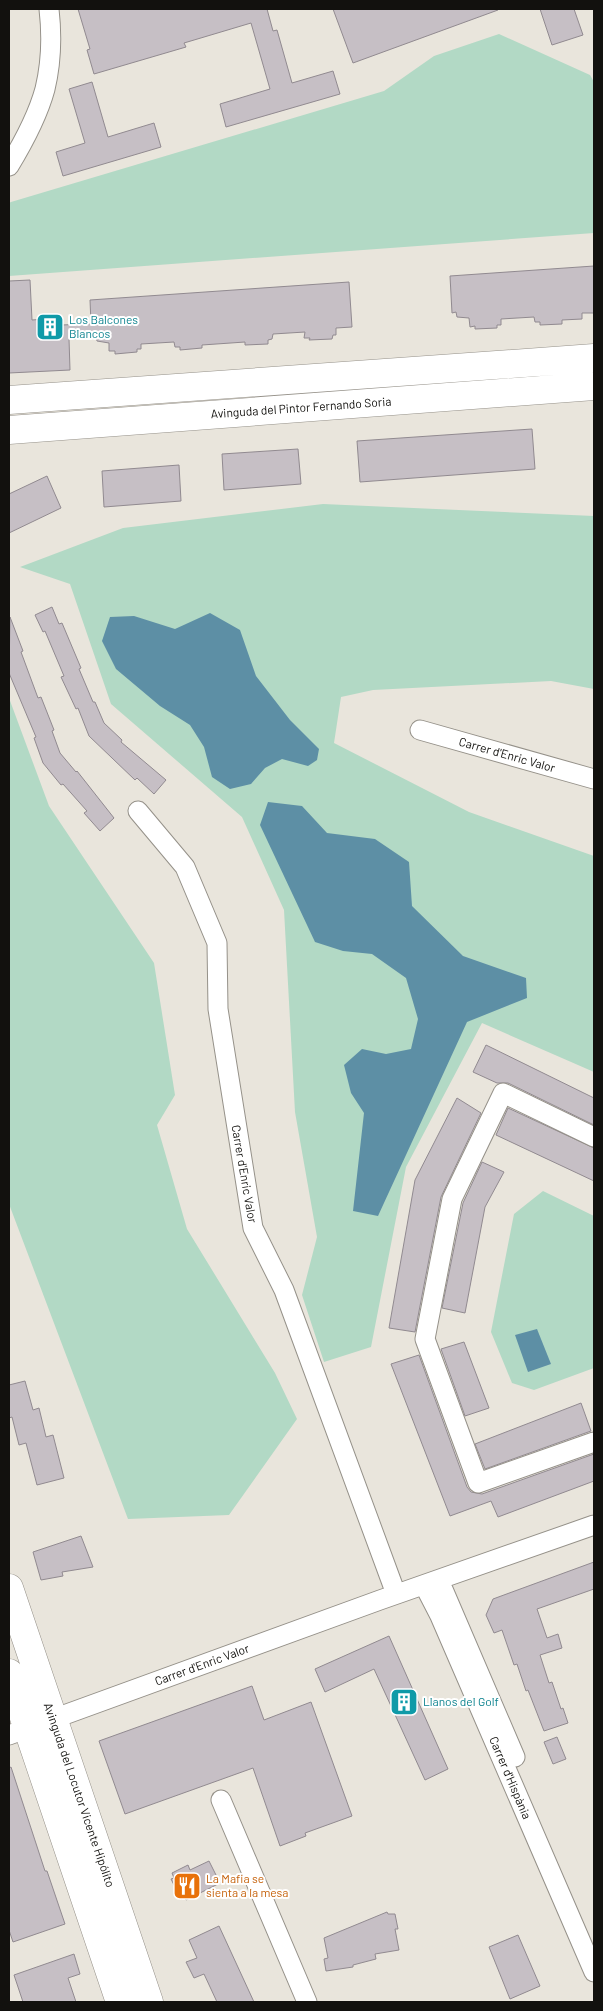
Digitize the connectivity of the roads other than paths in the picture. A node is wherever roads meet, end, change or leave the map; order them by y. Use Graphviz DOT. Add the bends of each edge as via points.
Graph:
graph roads {
  1 [pos="49,9"];
  2 [pos="9,166"];
  3 [pos="594,358"];
  4 [pos="594,386"];
  5 [pos="9,400"];
  6 [pos="9,430"];
  7 [pos="420,730"];
  8 [pos="594,779"];
  9 [pos="138,811"];
  10 [pos="594,1137"];
  11 [pos="594,1442"];
  12 [pos="594,1525"];
  13 [pos="432,1582"];
  14 [pos="9,1588"];
  15 [pos="396,1594"];
  16 [pos="9,1672"];
  17 [pos="53,1719"];
  18 [pos="18,1732"];
  19 [pos="221,1800"];
  20 [pos="594,1942"];
  21 [pos="594,1972"];
  22 [pos="120,2002"];
  23 [pos="149,2002"];
  24 [pos="307,2002"];
  1 -- 2 [label="street" via="52,33 45,89 25,140"];
  3 -- 5 [label="street"];
  4 -- 6 [label="street, Avinguda del Pintor Fernando Soria"];
  7 -- 8 [label="street, Carrer d'Enric Valor"];
  9 -- 15 [label="street, Carrer d'Enric Valor" via="185,867 217,943 218,1009 253,1228 284,1290"];
  10 -- 11 [label="street" via="503,1093 452,1199 424,1339 478,1483"];
  12 -- 13 [label="street, Carrer d'Enric Valor"];
  13 -- 15 [label="street, Carrer d'Enric Valor"];
  13 -- 20 [label="street, Carrer d'Hispània"];
  13 -- 21 [label="street, Carrer d'Hispània"];
  14 -- 17 [label="street, Avinguda del Locutor Vicente Hipólito"];
  15 -- 17 [label="street, Carrer d'Enric Valor"];
  16 -- 18 [label="street"];
  17 -- 18 [label="street, Carrer d'Enric Valor"];
  17 -- 23 [label="street, Avinguda del Locutor Vicente Hipólito"];
  18 -- 22 [label="street"];
  19 -- 24 [label="street"];
}
